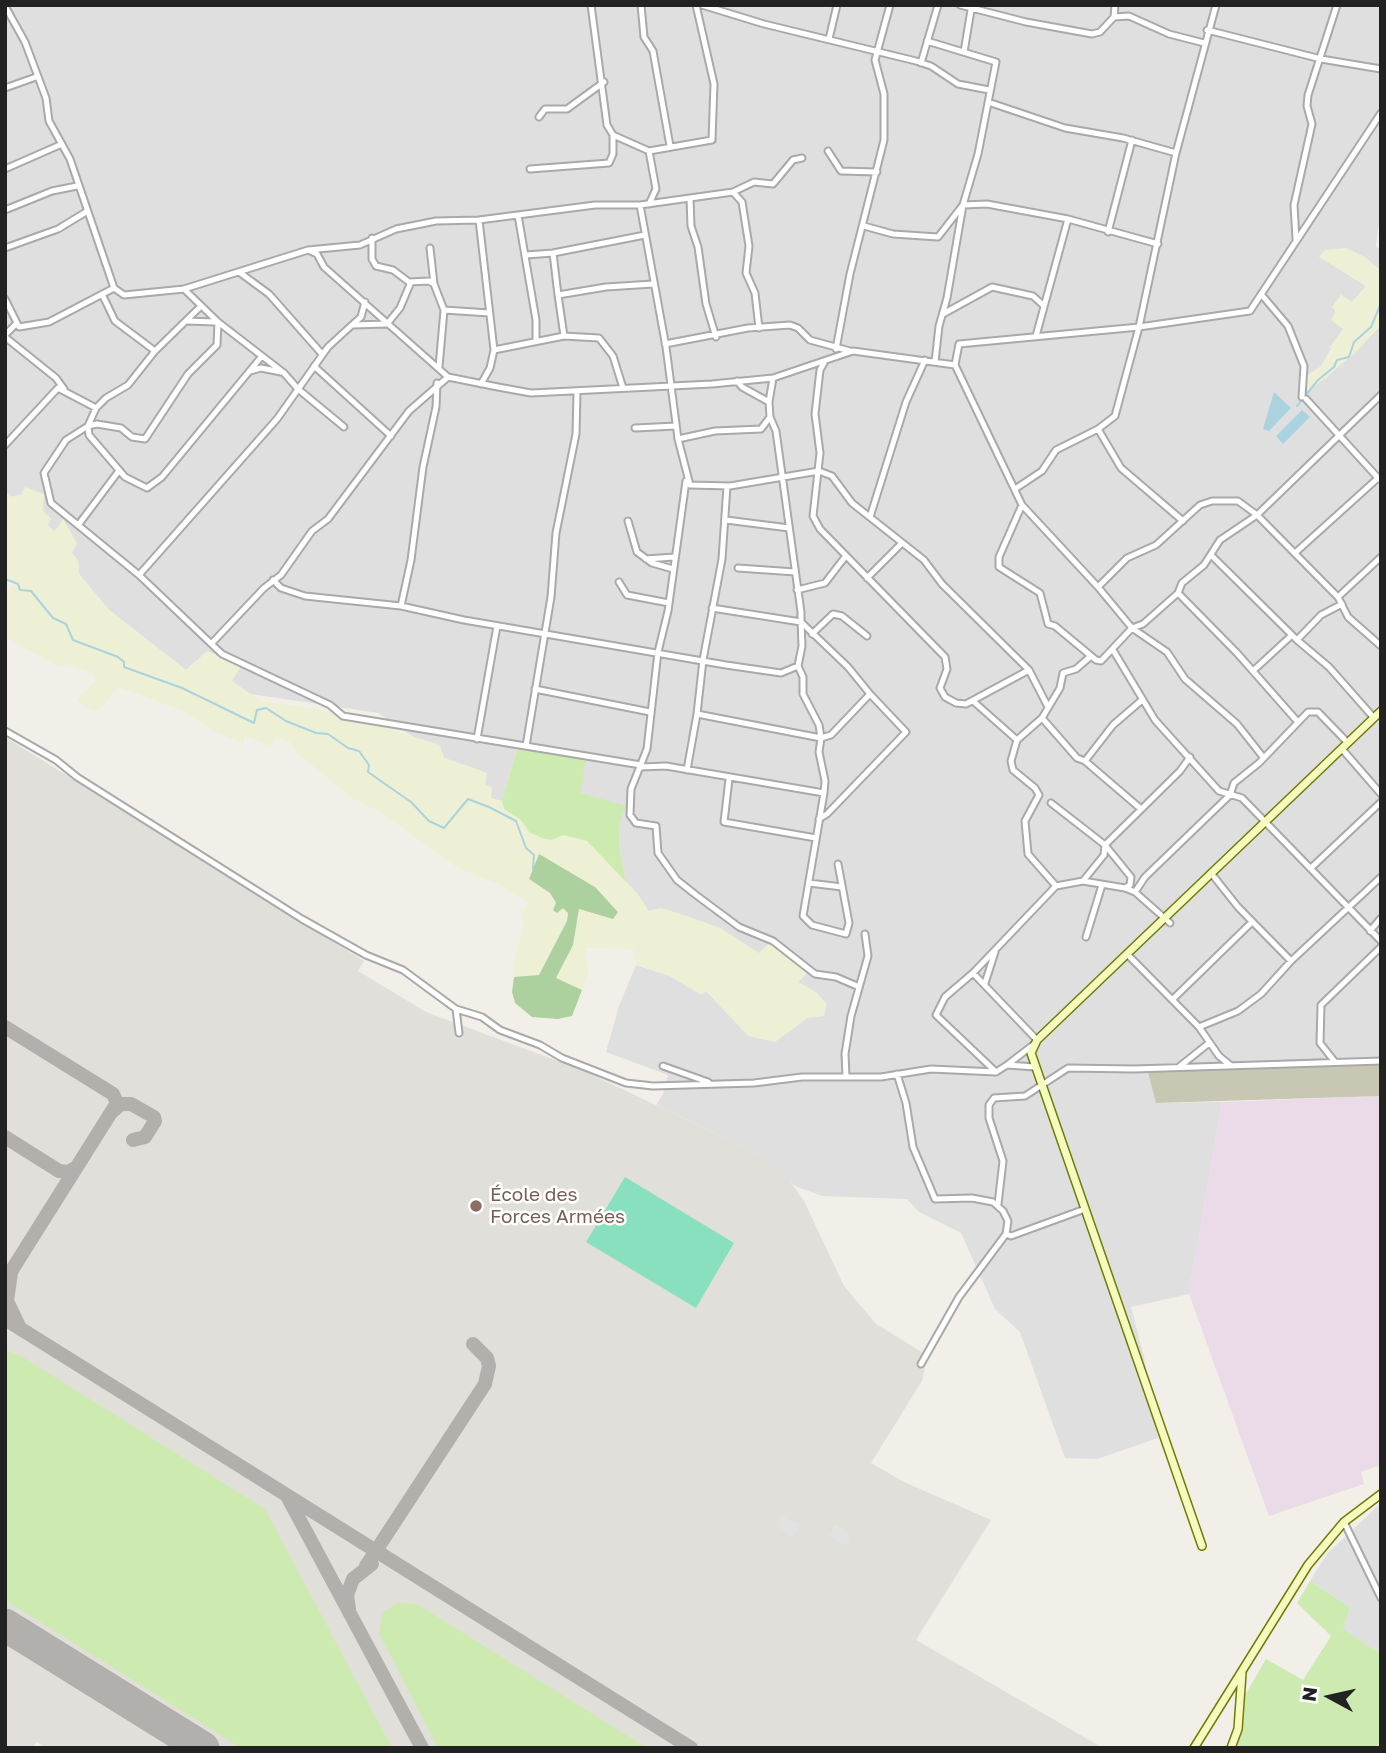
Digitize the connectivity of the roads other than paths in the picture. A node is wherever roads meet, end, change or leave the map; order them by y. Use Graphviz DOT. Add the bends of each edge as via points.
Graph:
graph roads {
  1 [pos="591,5"];
  2 [pos="641,5"];
  3 [pos="696,5"];
  4 [pos="702,5"];
  5 [pos="837,5"];
  6 [pos="890,5"];
  7 [pos="937,5"];
  8 [pos="960,5"];
  9 [pos="1115,5"];
  10 [pos="1216,5"];
  11 [pos="1337,5"];
  12 [pos="6,8"];
  13 [pos="971,10"];
  14 [pos="1114,17"];
  15 [pos="1207,30"];
  16 [pos="829,39"];
  17 [pos="927,41"];
  18 [pos="1204,43"];
  19 [pos="876,52"];
  20 [pos="964,52"];
  21 [pos="1321,60"];
  22 [pos="921,62"];
  23 [pos="1380,67"];
  24 [pos="36,77"];
  25 [pos="604,81"];
  26 [pos="5,88"];
  27 [pos="989,90"];
  28 [pos="988,102"];
  29 [pos="1381,113"];
  30 [pos="539,117"];
  31 [pos="613,135"];
  32 [pos="1132,140"];
  33 [pos="62,145"];
  34 [pos="670,146"];
  35 [pos="649,151"];
  36 [pos="828,151"];
  37 [pos="1176,153"];
  38 [pos="802,158"];
  39 [pos="5,169"];
  40 [pos="530,169"];
  41 [pos="877,172"];
  42 [pos="77,186"];
  43 [pos="743,188"];
  44 [pos="733,192"];
  45 [pos="690,198"];
  46 [pos="740,198"];
  47 [pos="649,204"];
  48 [pos="640,205"];
  49 [pos="963,205"];
  50 [pos="5,210"];
  51 [pos="86,212"];
  52 [pos="517,215"];
  53 [pos="1068,219"];
  54 [pos="479,220"];
  55 [pos="864,226"];
  56 [pos="1108,232"];
  57 [pos="645,235"];
  58 [pos="372,238"];
  59 [pos="1296,239"];
  60 [pos="1158,244"];
  61 [pos="5,248"];
  62 [pos="430,248"];
  63 [pos="308,250"];
  64 [pos="553,253"];
  65 [pos="526,255"];
  66 [pos="239,272"];
  67 [pos="411,282"];
  68 [pos="434,284"];
  69 [pos="653,284"];
  70 [pos="114,288"];
  71 [pos="184,289"];
  72 [pos="102,294"];
  73 [pos="1261,294"];
  74 [pos="558,295"];
  75 [pos="5,299"];
  76 [pos="365,302"];
  77 [pos="1044,306"];
  78 [pos="200,307"];
  79 [pos="444,310"];
  80 [pos="489,313"];
  81 [pos="943,314"];
  82 [pos="187,321"];
  83 [pos="218,323"];
  84 [pos="16,324"];
  85 [pos="387,324"];
  86 [pos="352,326"];
  87 [pos="1139,327"];
  88 [pos="759,328"];
  89 [pos="5,336"];
  90 [pos="564,336"];
  91 [pos="1036,336"];
  92 [pos="716,337"];
  93 [pos="536,341"];
  94 [pos="665,344"];
  95 [pos="494,349"];
  96 [pos="836,349"];
  97 [pos="155,351"];
  98 [pos="853,351"];
  99 [pos="322,354"];
  100 [pos="262,356"];
  101 [pos="925,360"];
  102 [pos="936,362"];
  103 [pos="824,363"];
  104 [pos="955,365"];
  105 [pos="314,366"];
  106 [pos="439,367"];
  107 [pos="250,371"];
  108 [pos="284,373"];
  109 [pos="448,377"];
  110 [pos="773,378"];
  111 [pos="737,381"];
  112 [pos="437,383"];
  113 [pos="481,384"];
  114 [pos="64,388"];
  115 [pos="623,388"];
  116 [pos="671,388"];
  117 [pos="299,389"];
  118 [pos="578,392"];
  119 [pos="1380,397"];
  120 [pos="769,402"];
  121 [pos="96,408"];
  122 [pos="771,417"];
  123 [pos="89,426"];
  124 [pos="676,426"];
  125 [pos="344,427"];
  126 [pos="635,428"];
  127 [pos="1098,429"];
  128 [pos="391,436"];
  129 [pos="1339,437"];
  130 [pos="678,439"];
  131 [pos="5,445"];
  132 [pos="819,471"];
  133 [pos="118,472"];
  134 [pos="782,476"];
  135 [pos="1380,479"];
  136 [pos="686,481"];
  137 [pos="727,486"];
  138 [pos="1015,489"];
  139 [pos="1022,505"];
  140 [pos="1257,515"];
  141 [pos="870,517"];
  142 [pos="726,520"];
  143 [pos="628,521"];
  144 [pos="1183,521"];
  145 [pos="79,523"];
  146 [pos="789,528"];
  147 [pos="901,544"];
  148 [pos="1295,553"];
  149 [pos="1211,555"];
  150 [pos="674,557"];
  151 [pos="845,557"];
  152 [pos="1380,558"];
  153 [pos="646,559"];
  154 [pos="738,568"];
  155 [pos="673,569"];
  156 [pos="795,572"];
  157 [pos="139,575"];
  158 [pos="867,578"];
  159 [pos="273,580"];
  160 [pos="619,582"];
  161 [pos="1098,587"];
  162 [pos="797,590"];
  163 [pos="1178,593"];
  164 [pos="1338,597"];
  165 [pos="669,603"];
  166 [pos="1342,604"];
  167 [pos="401,606"];
  168 [pos="712,608"];
  169 [pos="801,622"];
  170 [pos="497,626"];
  171 [pos="1132,628"];
  172 [pos="544,633"];
  173 [pos="815,636"];
  174 [pos="867,636"];
  175 [pos="1294,638"];
  176 [pos="212,643"];
  177 [pos="802,646"];
  178 [pos="1381,646"];
  179 [pos="1113,650"];
  180 [pos="659,652"];
  181 [pos="1091,656"];
  182 [pos="703,660"];
  183 [pos="798,666"];
  184 [pos="1029,670"];
  185 [pos="1254,670"];
  186 [pos="534,689"];
  187 [pos="870,694"];
  188 [pos="1142,700"];
  189 [pos="973,701"];
  190 [pos="1048,707"];
  191 [pos="1381,711"];
  192 [pos="650,712"];
  193 [pos="697,714"];
  194 [pos="1042,718"];
  195 [pos="1374,718"];
  196 [pos="1297,721"];
  197 [pos="5,731"];
  198 [pos="821,738"];
  199 [pos="477,739"];
  200 [pos="1017,740"];
  201 [pos="526,746"];
  202 [pos="1345,746"];
  203 [pos="1190,757"];
  204 [pos="1262,758"];
  205 [pos="1085,761"];
  206 [pos="641,766"];
  207 [pos="687,770"];
  208 [pos="729,779"];
  209 [pos="824,793"];
  210 [pos="1381,794"];
  211 [pos="1230,795"];
  212 [pos="1381,802"];
  213 [pos="1051,803"];
  214 [pos="1141,809"];
  215 [pos="818,819"];
  216 [pos="1265,820"];
  217 [pos="816,838"];
  218 [pos="1105,845"];
  219 [pos="838,863"];
  220 [pos="1311,868"];
  221 [pos="1211,873"];
  222 [pos="1381,877"];
  223 [pos="1083,881"];
  224 [pos="809,883"];
  225 [pos="1102,885"];
  226 [pos="1056,886"];
  227 [pos="842,887"];
  228 [pos="1125,888"];
  229 [pos="1135,892"];
  230 [pos="1348,907"];
  231 [pos="1381,918"];
  232 [pos="1167,921"];
  233 [pos="1252,922"];
  234 [pos="1370,931"];
  235 [pos="865,934"];
  236 [pos="1086,937"];
  237 [pos="1381,942"];
  238 [pos="1381,947"];
  239 [pos="996,950"];
  240 [pos="1127,954"];
  241 [pos="1292,961"];
  242 [pos="974,973"];
  243 [pos="985,983"];
  244 [pos="857,986"];
  245 [pos="1173,999"];
  246 [pos="456,1009"];
  247 [pos="1199,1027"];
  248 [pos="459,1033"];
  249 [pos="1035,1043"];
  250 [pos="1209,1043"];
  251 [pos="1381,1061"];
  252 [pos="1335,1062"];
  253 [pos="1007,1065"];
  254 [pos="1230,1065"];
  255 [pos="663,1066"];
  256 [pos="1035,1067"];
  257 [pos="1179,1068"];
  258 [pos="996,1072"];
  259 [pos="897,1074"];
  260 [pos="846,1076"];
  261 [pos="711,1083"];
  262 [pos="1041,1087"];
  263 [pos="998,1205"];
  264 [pos="1085,1209"];
  265 [pos="1006,1234"];
  266 [pos="921,1364"];
  267 [pos="1381,1494"];
  268 [pos="1344,1522"];
  269 [pos="1202,1546"];
  270 [pos="1381,1598"];
  271 [pos="1242,1672"];
  272 [pos="1194,1748"];
  273 [pos="1231,1748"];
  1 -- 25 [label="street"];
  2 -- 34 [label="street" via="644,37 653,51"];
  3 -- 34 [label="street" via="714,84 713,136 710,141"];
  4 -- 16 [label="street"];
  5 -- 16 [label="street"];
  6 -- 19 [label="street"];
  7 -- 17 [label="street"];
  8 -- 13 [label="street"];
  9 -- 14 [label="street"];
  10 -- 15 [label="street"];
  11 -- 21 [label="street"];
  12 -- 24 [label="street" via="25,42"];
  13 -- 14 [label="street" via="1092,34"];
  13 -- 20 [label="street"];
  14 -- 18 [label="street" via="1129,16"];
  15 -- 18 [label="street"];
  15 -- 21 [label="street"];
  16 -- 19 [label="street"];
  17 -- 20 [label="street"];
  17 -- 22 [label="street"];
  18 -- 37 [label="street"];
  19 -- 22 [label="street"];
  19 -- 41 [label="street" via="884,94 884,140"];
  20 -- 27 [label="street" via="996,62"];
  21 -- 23 [label="street"];
  21 -- 59 [label="street" via="1308,95 1312,124 1294,205"];
  22 -- 27 [label="street" via="958,85"];
  24 -- 26 [label="street"];
  24 -- 33 [label="street" via="46,98 49,121"];
  25 -- 30 [label="street" via="567,109 545,109"];
  25 -- 31 [label="street" via="607,125"];
  27 -- 28 [label="street"];
  28 -- 32 [label="street" via="1065,128"];
  28 -- 49 [label="street"];
  29 -- 59 [label="street"];
  31 -- 35 [label="street"];
  31 -- 40 [label="street" via="609,163"];
  32 -- 37 [label="street"];
  32 -- 56 [label="street"];
  33 -- 39 [label="street"];
  33 -- 42 [label="street"];
  34 -- 35 [label="street"];
  35 -- 47 [label="street" via="656,190"];
  36 -- 41 [label="street" via="841,171"];
  37 -- 60 [label="street"];
  38 -- 43 [label="street" via="793,160 773,184 760,180"];
  41 -- 55 [label="street"];
  42 -- 50 [label="street"];
  42 -- 51 [label="street"];
  43 -- 44 [label="street"];
  43 -- 46 [label="street"];
  44 -- 45 [label="street"];
  44 -- 46 [label="street"];
  45 -- 47 [label="street"];
  45 -- 92 [label="street" via="691,226"];
  46 -- 88 [label="street" via="749,246 746,273 755,293"];
  47 -- 48 [label="street"];
  48 -- 52 [label="street" via="595,205"];
  48 -- 57 [label="street"];
  49 -- 53 [label="street" via="987,204"];
  49 -- 55 [label="street" via="939,237 893,234"];
  49 -- 81 [label="street"];
  51 -- 61 [label="street" via="58,229"];
  51 -- 70 [label="street"];
  52 -- 54 [label="street"];
  52 -- 65 [label="street"];
  53 -- 56 [label="street"];
  53 -- 77 [label="street"];
  54 -- 58 [label="street" via="436,221"];
  54 -- 80 [label="street"];
  55 -- 96 [label="street"];
  56 -- 60 [label="street"];
  57 -- 64 [label="street"];
  57 -- 69 [label="street"];
  58 -- 63 [label="street" via="360,245"];
  58 -- 67 [label="street" via="373,263"];
  59 -- 73 [label="street"];
  60 -- 87 [label="street"];
  62 -- 68 [label="street"];
  63 -- 66 [label="street"];
  63 -- 76 [label="street"];
  64 -- 65 [label="street"];
  64 -- 74 [label="street"];
  65 -- 93 [label="street"];
  66 -- 71 [label="street"];
  66 -- 99 [label="street" via="269,294"];
  67 -- 68 [label="street"];
  67 -- 85 [label="street"];
  68 -- 79 [label="street"];
  69 -- 74 [label="street"];
  69 -- 94 [label="street"];
  70 -- 71 [label="street" via="124,295"];
  70 -- 72 [label="street"];
  71 -- 78 [label="street"];
  72 -- 84 [label="street" via="50,322"];
  72 -- 97 [label="street" via="115,321"];
  73 -- 87 [label="street" via="1250,311"];
  73 -- 129 [label="street" via="1288,326 1304,366 1304,398"];
  74 -- 90 [label="street"];
  75 -- 84 [label="street"];
  76 -- 85 [label="street"];
  76 -- 86 [label="street"];
  77 -- 81 [label="street" via="1032,296 992,287"];
  77 -- 91 [label="street"];
  78 -- 82 [label="street"];
  78 -- 83 [label="street"];
  79 -- 80 [label="street"];
  79 -- 106 [label="street"];
  80 -- 95 [label="street"];
  81 -- 102 [label="street"];
  82 -- 83 [label="street"];
  82 -- 97 [label="street"];
  83 -- 100 [label="street"];
  83 -- 123 [label="street" via="217,345 188,374 145,439 110,425"];
  84 -- 89 [label="street"];
  85 -- 86 [label="street"];
  85 -- 106 [label="street"];
  86 -- 99 [label="street"];
  87 -- 91 [label="street"];
  87 -- 127 [label="street" via="1115,416"];
  88 -- 92 [label="street"];
  88 -- 96 [label="street" via="790,325 810,340"];
  89 -- 114 [label="street"];
  90 -- 93 [label="street"];
  90 -- 115 [label="street" via="598,338 613,356"];
  91 -- 104 [label="street" via="959,344"];
  92 -- 94 [label="street"];
  93 -- 95 [label="street"];
  94 -- 116 [label="street"];
  95 -- 113 [label="street"];
  96 -- 98 [label="street"];
  97 -- 121 [label="street" via="128,386"];
  98 -- 101 [label="street"];
  98 -- 103 [label="street"];
  99 -- 105 [label="street"];
  100 -- 107 [label="street"];
  100 -- 108 [label="street"];
  101 -- 102 [label="street"];
  101 -- 141 [label="street" via="906,402"];
  102 -- 104 [label="street"];
  103 -- 110 [label="street"];
  103 -- 132 [label="street" via="815,409"];
  104 -- 138 [label="street"];
  105 -- 117 [label="street"];
  105 -- 128 [label="street"];
  106 -- 109 [label="street"];
  107 -- 108 [label="street" via="261,368"];
  107 -- 133 [label="street" via="149,487 142,488"];
  108 -- 117 [label="street"];
  109 -- 112 [label="street"];
  109 -- 113 [label="street"];
  110 -- 111 [label="street"];
  110 -- 120 [label="street"];
  111 -- 116 [label="street"];
  111 -- 120 [label="street"];
  112 -- 128 [label="street"];
  112 -- 167 [label="street"];
  113 -- 118 [label="street" via="531,393"];
  114 -- 121 [label="street"];
  114 -- 131 [label="street" via="55,390"];
  115 -- 116 [label="street"];
  115 -- 118 [label="street"];
  116 -- 124 [label="street"];
  117 -- 125 [label="street"];
  117 -- 157 [label="street"];
  118 -- 172 [label="street" via="576,434 556,533"];
  119 -- 129 [label="street"];
  120 -- 122 [label="street"];
  121 -- 123 [label="street"];
  122 -- 130 [label="street" via="761,429 715,431"];
  122 -- 134 [label="street"];
  123 -- 133 [label="street" via="93,440"];
  123 -- 145 [label="street" via="66,440 44,472 48,499"];
  124 -- 126 [label="street"];
  124 -- 130 [label="street"];
  127 -- 138 [label="street" via="1056,450 1042,471"];
  127 -- 144 [label="street" via="1121,468"];
  128 -- 159 [label="street" via="328,519 312,531 295,558"];
  129 -- 135 [label="street"];
  129 -- 140 [label="street"];
  130 -- 136 [label="street"];
  132 -- 134 [label="street"];
  132 -- 141 [label="street" via="832,476 852,503"];
  132 -- 151 [label="street" via="813,516"];
  133 -- 145 [label="street"];
  134 -- 137 [label="street"];
  134 -- 146 [label="street"];
  135 -- 148 [label="street"];
  136 -- 137 [label="street" via="695,488"];
  136 -- 150 [label="street"];
  137 -- 142 [label="street"];
  138 -- 139 [label="street"];
  139 -- 161 [label="street"];
  139 -- 181 [label="street" via="999,567 1040,593 1048,624"];
  140 -- 144 [label="street" via="1238,501 1221,500 1206,502"];
  140 -- 148 [label="street"];
  140 -- 149 [label="street" via="1220,540"];
  141 -- 147 [label="street"];
  142 -- 146 [label="street"];
  142 -- 168 [label="street"];
  143 -- 153 [label="street" via="637,552"];
  144 -- 161 [label="street" via="1156,545 1127,558"];
  145 -- 157 [label="street"];
  146 -- 156 [label="street"];
  147 -- 158 [label="street"];
  147 -- 184 [label="street" via="924,560 942,584"];
  148 -- 164 [label="street"];
  149 -- 163 [label="street" via="1182,583"];
  149 -- 175 [label="street"];
  150 -- 153 [label="street"];
  150 -- 155 [label="street"];
  151 -- 158 [label="street"];
  151 -- 162 [label="street" via="825,583"];
  152 -- 164 [label="street"];
  153 -- 155 [label="street"];
  154 -- 156 [label="street"];
  155 -- 165 [label="street"];
  156 -- 162 [label="street"];
  157 -- 176 [label="street"];
  158 -- 189 [label="street" via="944,657 947,669 940,688 945,698 956,704"];
  159 -- 167 [label="street" via="305,596"];
  159 -- 176 [label="street"];
  160 -- 165 [label="street" via="627,595"];
  161 -- 171 [label="street"];
  162 -- 169 [label="street"];
  163 -- 171 [label="street"];
  163 -- 185 [label="street"];
  164 -- 166 [label="street"];
  165 -- 180 [label="street"];
  166 -- 175 [label="street"];
  166 -- 178 [label="street" via="1348,617"];
  167 -- 170 [label="street"];
  168 -- 169 [label="street"];
  168 -- 182 [label="street"];
  169 -- 173 [label="street"];
  169 -- 177 [label="street"];
  170 -- 172 [label="street"];
  170 -- 199 [label="street"];
  171 -- 179 [label="street"];
  171 -- 204 [label="street" via="1167,652 1185,679 1237,724"];
  172 -- 180 [label="street"];
  172 -- 186 [label="street"];
  173 -- 174 [label="street" via="832,614 842,616"];
  173 -- 177 [label="street"];
  173 -- 187 [label="street"];
  175 -- 185 [label="street"];
  175 -- 195 [label="street" via="1329,667"];
  176 -- 199 [label="street" via="231,659 330,705 343,716"];
  177 -- 183 [label="street"];
  179 -- 181 [label="street" via="1101,661"];
  179 -- 188 [label="street"];
  180 -- 182 [label="street"];
  180 -- 192 [label="street"];
  181 -- 190 [label="street" via="1063,673"];
  182 -- 183 [label="street" via="767,672 788,672"];
  182 -- 193 [label="street"];
  183 -- 198 [label="street" via="803,694"];
  184 -- 189 [label="street"];
  184 -- 190 [label="street"];
  185 -- 196 [label="street"];
  186 -- 192 [label="street"];
  186 -- 201 [label="street"];
  187 -- 198 [label="street" via="831,735"];
  187 -- 215 [label="street" via="906,732"];
  188 -- 203 [label="street"];
  188 -- 205 [label="street" via="1113,725"];
  189 -- 200 [label="street"];
  190 -- 194 [label="street"];
  191 -- 195 [label="street"];
  192 -- 206 [label="street"];
  193 -- 198 [label="street"];
  193 -- 207 [label="street"];
  194 -- 200 [label="street"];
  194 -- 205 [label="street" via="1077,758"];
  195 -- 202 [label="street"];
  196 -- 202 [label="street" via="1313,710"];
  196 -- 204 [label="street"];
  197 -- 246 [label="street" via="302,919 403,970"];
  198 -- 209 [label="street"];
  199 -- 201 [label="street"];
  200 -- 226 [label="street" via="1013,770 1039,795 1025,821 1028,854"];
  201 -- 206 [label="street"];
  202 -- 210 [label="street"];
  202 -- 216 [label="street"];
  203 -- 211 [label="street" via="1219,791"];
  203 -- 214 [label="street"];
  204 -- 211 [label="street" via="1234,783"];
  205 -- 214 [label="street"];
  206 -- 207 [label="street"];
  206 -- 244 [label="street" via="631,789 630,815 636,823 656,827 657,849 677,880 738,927 773,941 815,974"];
  207 -- 208 [label="street"];
  208 -- 209 [label="street"];
  208 -- 217 [label="street" via="724,822"];
  209 -- 215 [label="street"];
  211 -- 216 [label="street" via="1242,799"];
  211 -- 229 [label="street"];
  212 -- 220 [label="street"];
  213 -- 218 [label="street"];
  214 -- 218 [label="street"];
  215 -- 217 [label="street"];
  216 -- 220 [label="street"];
  216 -- 221 [label="street"];
  217 -- 224 [label="street"];
  218 -- 223 [label="street" via="1104,855"];
  218 -- 228 [label="street" via="1131,877"];
  219 -- 227 [label="street"];
  220 -- 230 [label="street"];
  221 -- 232 [label="street"];
  221 -- 233 [label="street"];
  222 -- 230 [label="street"];
  223 -- 225 [label="street"];
  223 -- 226 [label="street"];
  224 -- 227 [label="street"];
  224 -- 227 [label="street" via="804,920 846,934 849,923"];
  225 -- 228 [label="street"];
  225 -- 236 [label="street"];
  226 -- 239 [label="street"];
  228 -- 229 [label="street"];
  229 -- 232 [label="street"];
  230 -- 234 [label="street"];
  230 -- 241 [label="street"];
  231 -- 234 [label="street"];
  232 -- 240 [label="street"];
  233 -- 241 [label="street"];
  233 -- 245 [label="street"];
  234 -- 237 [label="street"];
  235 -- 244 [label="street" via="868,956"];
  238 -- 252 [label="street" via="1321,1005 1320,1043"];
  239 -- 242 [label="street"];
  239 -- 243 [label="street"];
  240 -- 245 [label="street"];
  240 -- 249 [label="street"];
  241 -- 247 [label="street" via="1238,1011"];
  242 -- 243 [label="street"];
  242 -- 258 [label="street" via="945,997 936,1015"];
  243 -- 249 [label="street"];
  244 -- 260 [label="street" via="845,1055"];
  245 -- 247 [label="street"];
  246 -- 248 [label="street"];
  246 -- 261 [label="street" via="626,1083"];
  247 -- 250 [label="street"];
  249 -- 253 [label="street"];
  249 -- 256 [label="street" via="1031,1053"];
  250 -- 254 [label="street"];
  250 -- 257 [label="street"];
  251 -- 252 [label="street"];
  252 -- 254 [label="street"];
  253 -- 256 [label="street"];
  253 -- 258 [label="street"];
  254 -- 257 [label="street"];
  255 -- 261 [label="street"];
  256 -- 262 [label="street"];
  257 -- 262 [label="street" via="1068,1068"];
  258 -- 259 [label="street" via="931,1069"];
  259 -- 260 [label="street"];
  259 -- 263 [label="street" via="913,1147 934,1199 972,1198"];
  260 -- 261 [label="street"];
  262 -- 263 [label="street" via="1018,1098 994,1098 989,1105 1003,1161"];
  262 -- 264 [label="street"];
  263 -- 265 [label="street" via="1008,1221"];
  264 -- 265 [label="street"];
  264 -- 269 [label="street"];
  265 -- 266 [label="street" via="959,1297"];
  267 -- 268 [label="street"];
  268 -- 270 [label="street"];
  268 -- 271 [label="street" via="1308,1565"];
  271 -- 272 [label="street"];
  271 -- 273 [label="street" via="1240,1717"];
}
